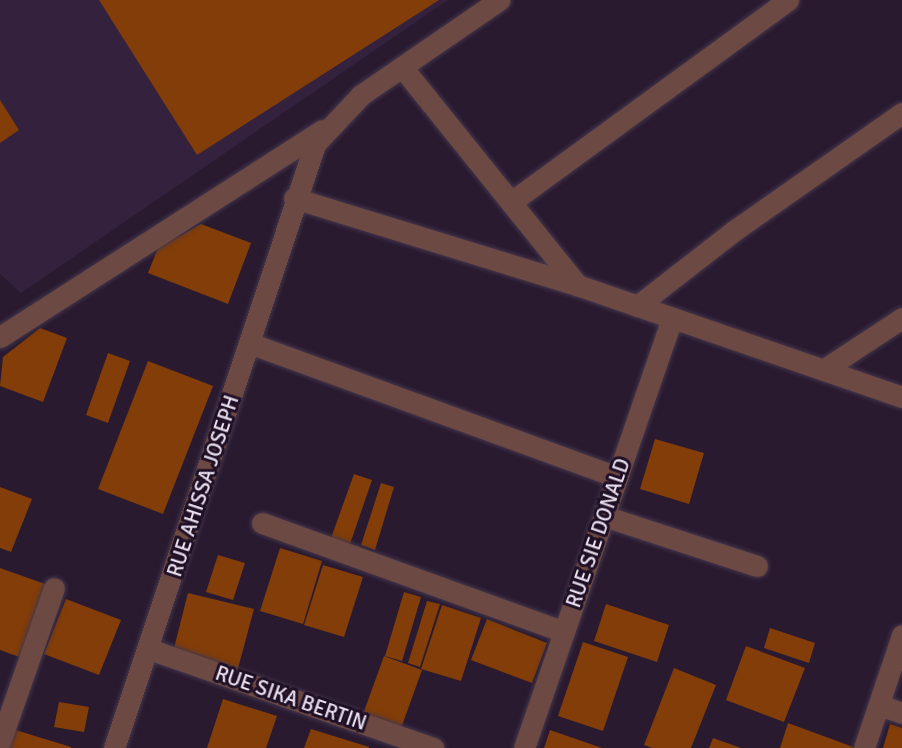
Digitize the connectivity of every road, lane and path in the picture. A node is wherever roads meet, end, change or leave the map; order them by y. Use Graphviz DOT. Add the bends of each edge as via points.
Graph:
graph roads {
  1 [pos="499,0"];
  2 [pos="788,0"];
  3 [pos="401,67"];
  4 [pos="902,113"];
  5 [pos="325,128"];
  6 [pos="294,198"];
  7 [pos="512,202"];
  8 [pos="577,285"];
  9 [pos="637,306"];
  10 [pos="672,318"];
  11 [pos="902,318"];
  12 [pos="0,337"];
  13 [pos="249,343"];
  14 [pos="827,368"];
  15 [pos="902,397"];
  16 [pos="617,477"];
  17 [pos="604,516"];
  18 [pos="262,523"];
  19 [pos="757,566"];
  20 [pos="54,588"];
  21 [pos="564,632"];
  22 [pos="902,635"];
  23 [pos="149,649"];
  24 [pos="879,705"];
  25 [pos="902,713"];
  26 [pos="0,742"];
  27 [pos="114,748"];
  28 [pos="433,748"];
  29 [pos="524,748"];
  30 [pos="864,748"];
  1 -- 3 [label="street"];
  2 -- 7 [label="street"];
  3 -- 5 [label="street"];
  3 -- 7 [label="street"];
  4 -- 9 [label="street" via="734,230"];
  5 -- 6 [label="street, RUE AHISSA JOSEPH"];
  5 -- 12 [label="street"];
  6 -- 8 [label="street"];
  6 -- 13 [label="street, RUE AHISSA JOSEPH"];
  7 -- 8 [label="street"];
  8 -- 9 [label="street"];
  9 -- 10 [label="street"];
  10 -- 14 [label="street"];
  10 -- 16 [label="street, RUE SIE DONALD"];
  11 -- 14 [label="street"];
  13 -- 16 [label="street"];
  13 -- 23 [label="street, RUE AHISSA JOSEPH"];
  14 -- 15 [label="street"];
  16 -- 17 [label="street, RUE SIE DONALD"];
  17 -- 19 [label="street"];
  17 -- 21 [label="street, RUE SIE DONALD"];
  18 -- 21 [label="street"];
  20 -- 26 [label="street"];
  21 -- 29 [label="street, RUE SIE DONALD"];
  22 -- 24 [label="street"];
  23 -- 27 [label="street, RUE AHISSA JOSEPH"];
  23 -- 28 [label="street, RUE SIKA BERTIN"];
  24 -- 25 [label="street"];
  24 -- 30 [label="street"];
}
